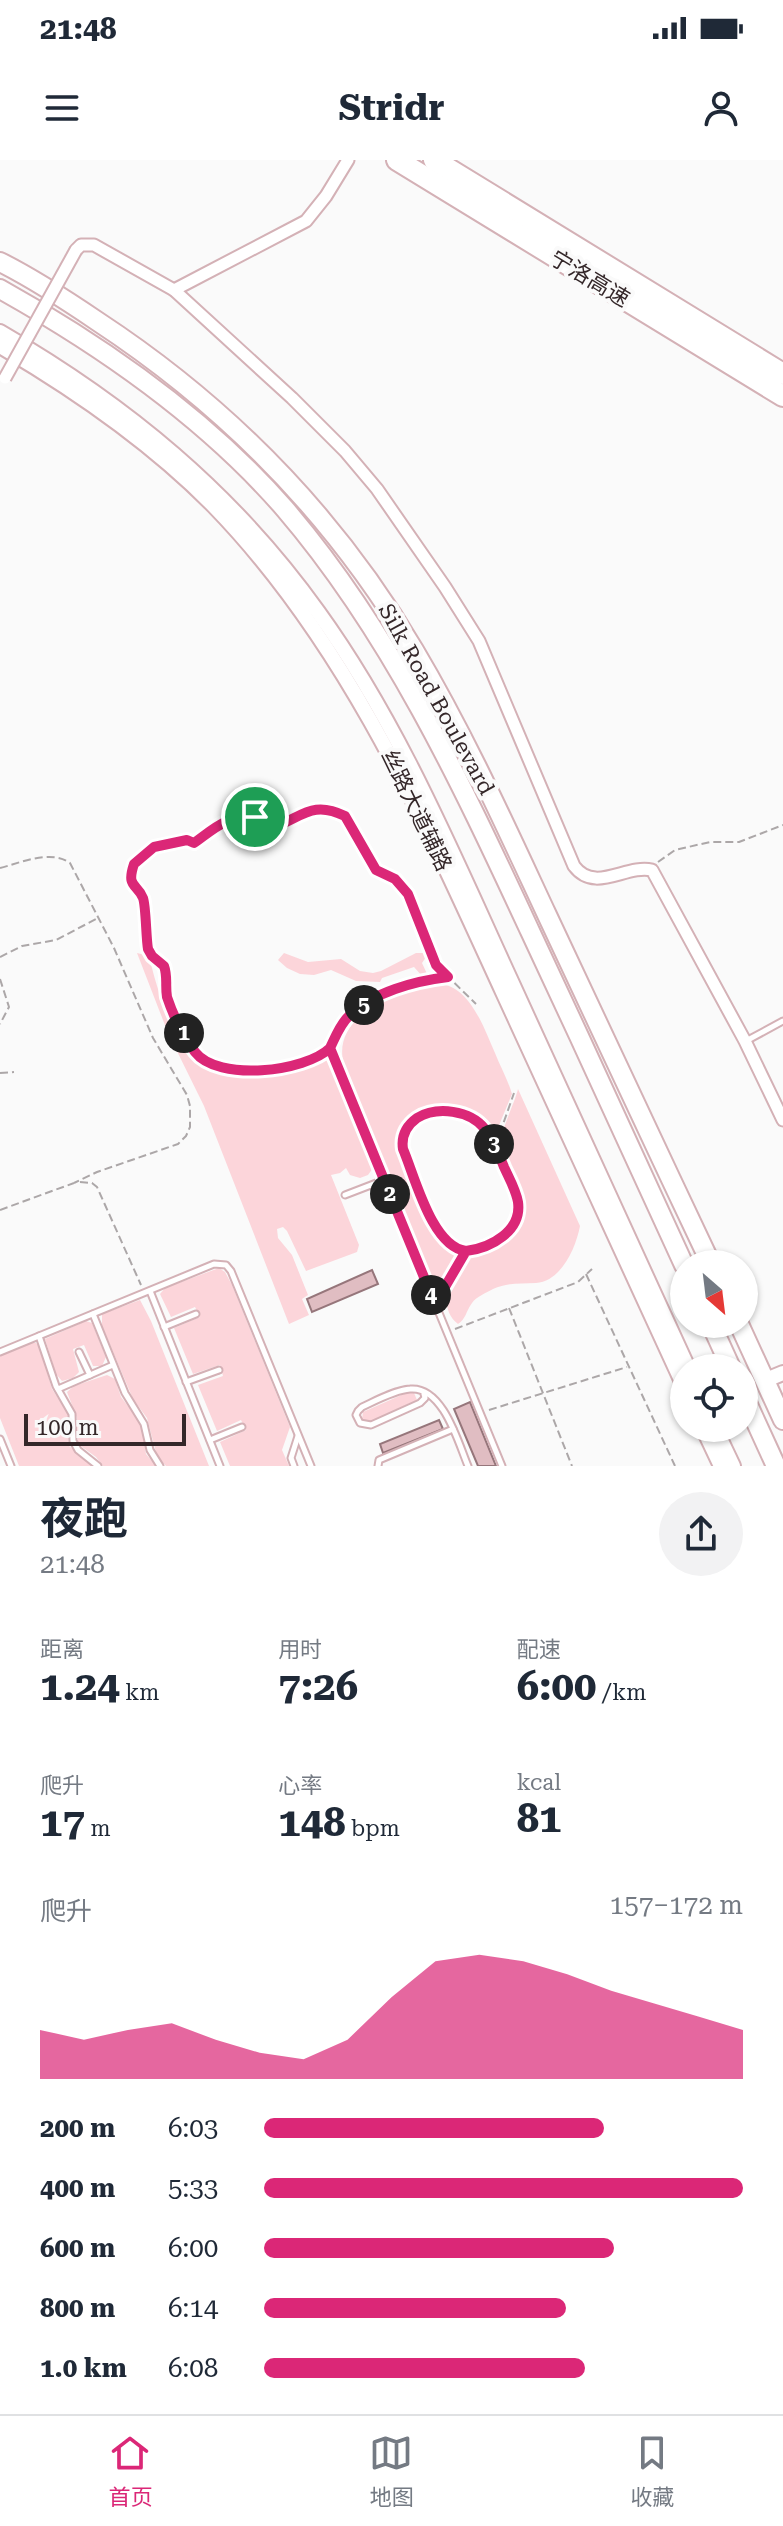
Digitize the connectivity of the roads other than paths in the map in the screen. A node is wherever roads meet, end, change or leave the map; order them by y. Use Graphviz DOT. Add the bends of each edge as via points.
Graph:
graph roads {
  1 [pos="348,160"];
  2 [pos="397,160"];
  3 [pos="434,160"];
  4 [pos="0,262"];
  5 [pos="0,289"];
  6 [pos="174,290"];
  7 [pos="0,332"];
  8 [pos="0,346"];
  9 [pos="783,374"];
  10 [pos="2,380"];
  11 [pos="783,396"];
  12 [pos="783,1021"];
  13 [pos="745,1041"];
  14 [pos="330,1048"];
  15 [pos="783,1120"];
  16 [pos="384,1180"];
  17 [pos="345,1195"];
  18 [pos="677,1250"];
  19 [pos="704,1250"];
  20 [pos="147,1292"];
  21 [pos="93,1314"];
  22 [pos="196,1314"];
  23 [pos="164,1327"];
  24 [pos="39,1336"];
  25 [pos="748,1338"];
  26 [pos="0,1352"];
  27 [pos="79,1352"];
  28 [pos="682,1354"];
  29 [pos="670,1356"];
  30 [pos="113,1365"];
  31 [pos="219,1370"];
  32 [pos="90,1375"];
  33 [pos="774,1377"];
  34 [pos="186,1382"];
  35 [pos="58,1389"];
  36 [pos="424,1394"];
  37 [pos="783,1420"];
  38 [pos="242,1427"];
  39 [pos="758,1427"];
  40 [pos="453,1429"];
  41 [pos="299,1435"];
  42 [pos="0,1439"];
  43 [pos="210,1440"];
  44 [pos="710,1442"];
  45 [pos="722,1442"];
  46 [pos="11,1466"];
  47 [pos="98,1466"];
  48 [pos="160,1466"];
  49 [pos="220,1466"];
  50 [pos="294,1466"];
  51 [pos="311,1466"];
  52 [pos="378,1466"];
  53 [pos="468,1466"];
  54 [pos="502,1466"];
  55 [pos="721,1466"];
  56 [pos="733,1466"];
  57 [pos="776,1466"];
  1 -- 6 [label="street" via="306,221"];
  2 -- 11 [label="highway, 宁洛高速"];
  3 -- 9 [label="highway, 宁洛高速"];
  4 -- 19 [label="highway, Silk Road Boulevard" via="119,335 219,412 301,494 362,570 413,648 479,768"];
  5 -- 18 [label="highway, Silk Road Boulevard" via="137,375 204,429 285,510 347,588 452,765"];
  6 -- 10 [label="street, bridge" via="94,245 81,245"];
  6 -- 13 [label="street" via="345,451 403,524 479,641 574,866 580,874 598,879 652,870"];
  7 -- 28 [label="main road, 丝路大道辅路" via="93,389 169,449 273,554 336,638 424,794"];
  8 -- 29 [label="main road, 丝路大道辅路" via="106,413 213,505 263,560 335,659 406,783"];
  12 -- 13 [label="lane"];
  13 -- 15 [label="street"];
  14 -- 16 [label="lane"];
  16 -- 17 [label="lane"];
  16 -- 54 [label="lane"];
  20 -- 21 [label="lane"];
  20 -- 23 [label="lane"];
  20 -- 41 [label="lane" via="214,1264 228,1266"];
  21 -- 24 [label="lane"];
  21 -- 30 [label="lane"];
  22 -- 23 [label="lane"];
  23 -- 34 [label="lane"];
  24 -- 26 [label="lane"];
  24 -- 35 [label="lane"];
  25 -- 33 [label="highway"];
  27 -- 32 [label="lane"];
  30 -- 32 [label="lane"];
  30 -- 48 [label="lane"];
  31 -- 34 [label="lane"];
  32 -- 35 [label="lane"];
  33 -- 37 [label="highway"];
  34 -- 43 [label="lane"];
  35 -- 47 [label="lane" via="72,1414 74,1444"];
  36 -- 36 [label="lane" via="410,1389 365,1406 358,1411 358,1420 371,1425 420,1403"];
  36 -- 40 [label="lane" via="440,1402"];
  38 -- 43 [label="lane"];
  39 -- 57 [label="highway"];
  40 -- 52 [label="lane" via="379,1460"];
  40 -- 53 [label="lane"];
  41 -- 50 [label="lane" via="291,1458"];
  41 -- 51 [label="lane"];
  42 -- 46 [label="lane"];
  43 -- 49 [label="lane"];
  44 -- 55 [label="main road"];
  45 -- 56 [label="main road"];
}
